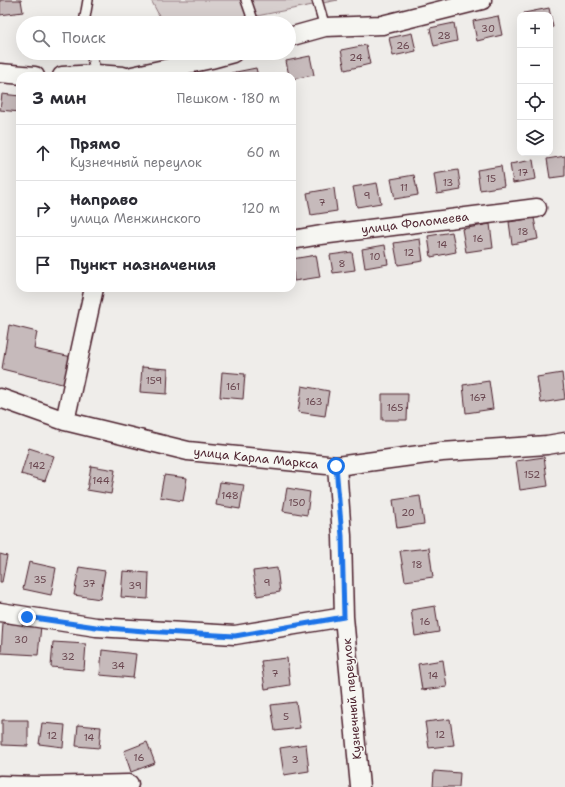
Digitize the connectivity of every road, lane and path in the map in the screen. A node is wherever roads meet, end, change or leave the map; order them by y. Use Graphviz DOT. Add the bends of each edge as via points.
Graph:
graph roads {
  1 [pos="88,0"];
  2 [pos="246,0"];
  3 [pos="318,0"];
  4 [pos="482,0"];
  5 [pos="85,16"];
  6 [pos="252,16"];
  7 [pos="325,27"];
  8 [pos="296,35"];
  9 [pos="93,60"];
  10 [pos="206,60"];
  11 [pos="96,72"];
  12 [pos="151,72"];
  13 [pos="0,73"];
  14 [pos="16,74"];
  15 [pos="537,208"];
  16 [pos="296,239"];
  17 [pos="93,292"];
  18 [pos="0,398"];
  19 [pos="65,421"];
  20 [pos="565,442"];
  21 [pos="336,466"];
  22 [pos="0,612"];
  23 [pos="344,617"];
  24 [pos="129,784"];
  25 [pos="0,785"];
  26 [pos="360,787"];
  1 -- 5 [label="lane"];
  2 -- 6 [label="lane"];
  3 -- 7 [label="lane"];
  4 -- 7 [label="street" via="382,25"];
  7 -- 8 [label="street"];
  9 -- 11 [label="lane"];
  10 -- 12 [label="street"];
  13 -- 14 [label="street"];
  15 -- 16 [label="street, улица Фоломеева"];
  17 -- 19 [label="street"];
  18 -- 19 [label="street, улица Карла Маркса"];
  19 -- 21 [label="street, улица Карла Маркса" via="188,451"];
  20 -- 21 [label="street, улица Карла Маркса" via="442,452"];
  21 -- 23 [label="street, Кузнечный переулок" via="342,536"];
  22 -- 23 [label="street" via="96,627 235,636"];
  23 -- 26 [label="street, Кузнечный переулок"];
  24 -- 25 [label="street"];
}
